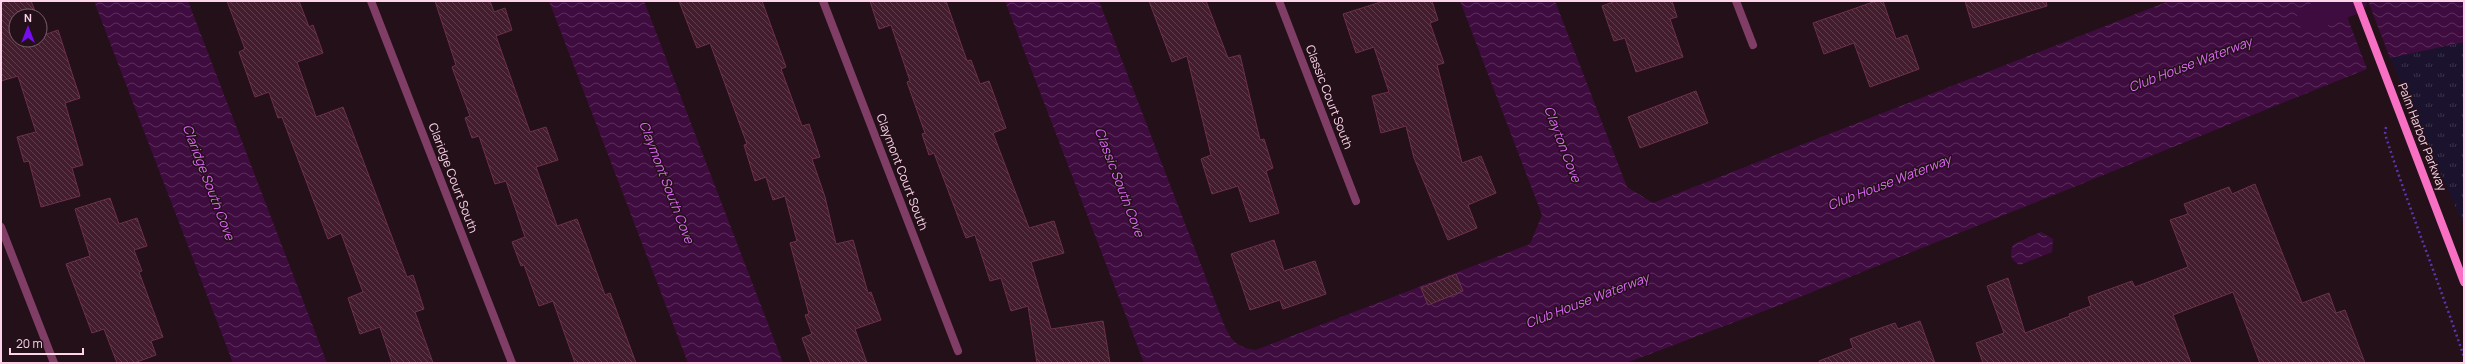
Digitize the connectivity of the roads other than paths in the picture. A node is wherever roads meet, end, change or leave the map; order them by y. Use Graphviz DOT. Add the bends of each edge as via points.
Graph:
graph roads {
  1 [pos="371,1"];
  2 [pos="823,1"];
  3 [pos="1279,1"];
  4 [pos="1736,1"];
  5 [pos="2357,1"];
  6 [pos="1753,45"];
  7 [pos="1356,201"];
  8 [pos="1,226"];
  9 [pos="2464,282"];
  10 [pos="958,351"];
  11 [pos="54,363"];
  12 [pos="512,363"];
  1 -- 12 [label="street, Claridge Court South"];
  2 -- 10 [label="street, Claymont Court South"];
  3 -- 7 [label="street, Classic Court South"];
  4 -- 6 [label="street"];
  5 -- 9 [label="street, Palm Harbor Parkway"];
  8 -- 11 [label="street"];
}
